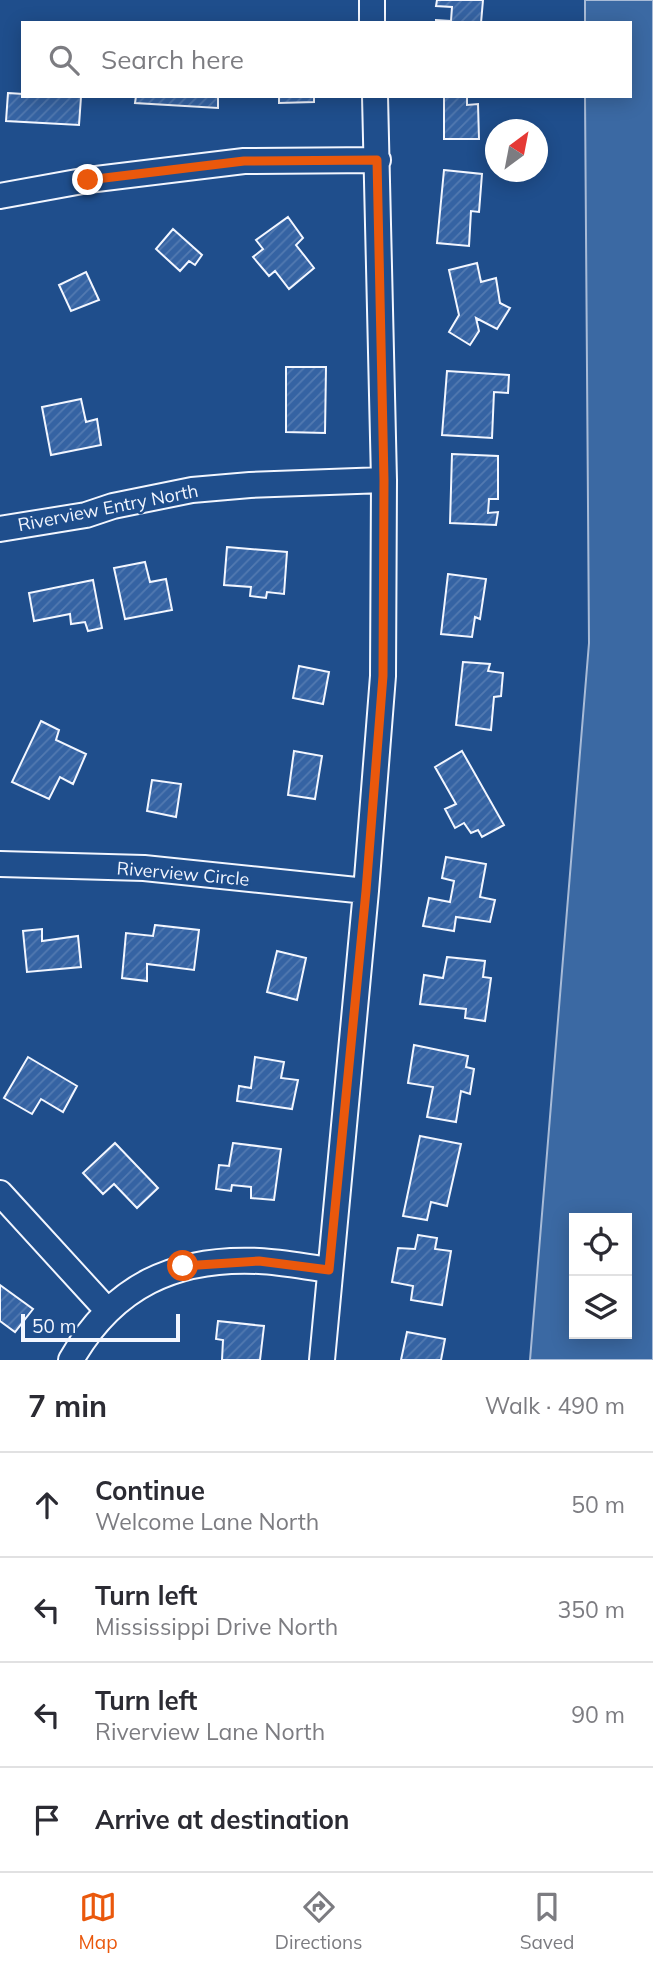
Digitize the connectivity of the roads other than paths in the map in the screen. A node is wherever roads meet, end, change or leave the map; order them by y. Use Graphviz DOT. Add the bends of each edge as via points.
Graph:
graph roads {
  1 [pos="372,0"];
  2 [pos="372,21"];
  3 [pos="375,98"];
  4 [pos="377,160"];
  5 [pos="0,196"];
  6 [pos="384,480"];
  7 [pos="0,529"];
  8 [pos="0,864"];
  9 [pos="366,891"];
  10 [pos="0,1193"];
  11 [pos="329,1270"];
  12 [pos="107,1310"];
  13 [pos="71,1360"];
  14 [pos="321,1360"];
  1 -- 2 [label="street"];
  3 -- 4 [label="street"];
  4 -- 5 [label="street" via="244,161"];
  4 -- 6 [label="street"];
  6 -- 7 [label="street, Riverview Entry North" via="192,490 73,518"];
  6 -- 9 [label="street" via="383,676"];
  8 -- 9 [label="street, Riverview Circle" via="144,868"];
  9 -- 11 [label="street"];
  10 -- 12 [label="street"];
  11 -- 12 [label="street" via="259,1261 183,1266 146,1282"];
  11 -- 14 [label="street"];
  12 -- 13 [label="street"];
}
